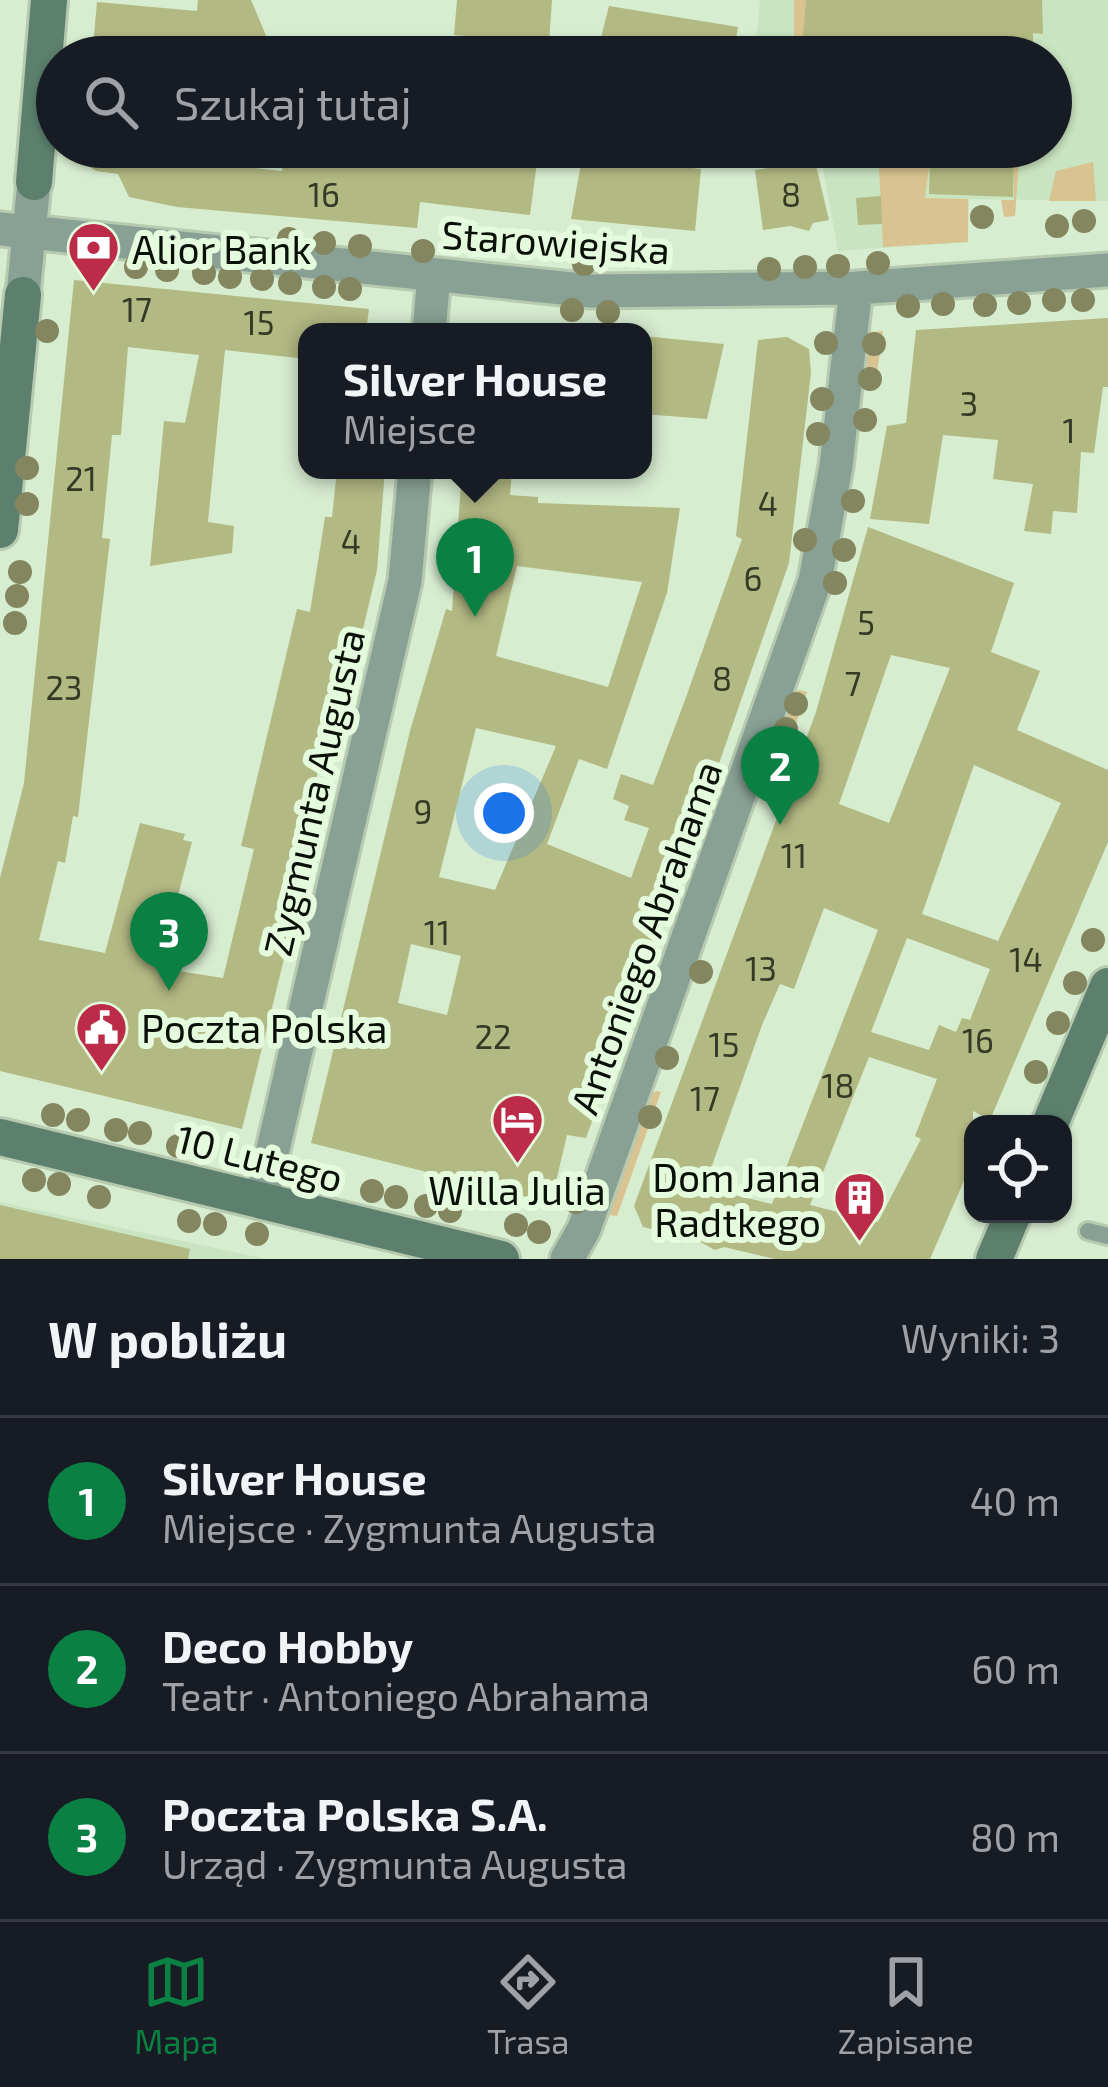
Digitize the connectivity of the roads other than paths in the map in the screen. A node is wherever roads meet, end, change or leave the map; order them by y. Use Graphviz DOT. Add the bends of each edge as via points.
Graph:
graph roads {
  1 [pos="49,0"];
  2 [pos="46,36"];
  3 [pos="36,158"];
  4 [pos="34,182"];
  5 [pos="15,230"];
  6 [pos="1108,270"];
  7 [pos="434,275"];
  8 [pos="856,288"];
  9 [pos="23,295"];
  10 [pos="430,323"];
  11 [pos="414,479"];
  12 [pos="0,530"];
  13 [pos="1108,986"];
  14 [pos="1055,1115"];
  15 [pos="0,1137"];
  16 [pos="261,1201"];
  17 [pos="1009,1223"];
  18 [pos="1088,1231"];
  19 [pos="1108,1236"];
  20 [pos="501,1259"];
  21 [pos="567,1259"];
  22 [pos="994,1259"];
  1 -- 2 [label="street"];
  3 -- 4 [label="street"];
  4 -- 5 [label="street"];
  5 -- 7 [label="street, Starowiejska"];
  5 -- 9 [label="street"];
  6 -- 8 [label="street, Starowiejska"];
  7 -- 8 [label="street, Starowiejska" via="591,290"];
  7 -- 10 [label="street"];
  8 -- 21 [label="street, Antoniego Abrahama" via="815,581"];
  9 -- 12 [label="street"];
  11 -- 16 [label="street, Zygmunta Augusta" via="405,581"];
  13 -- 14 [label="street"];
  15 -- 16 [label="street, 10 Lutego"];
  16 -- 20 [label="street, 10 Lutego"];
  17 -- 22 [label="street"];
  18 -- 19 [label="lane"];
}
